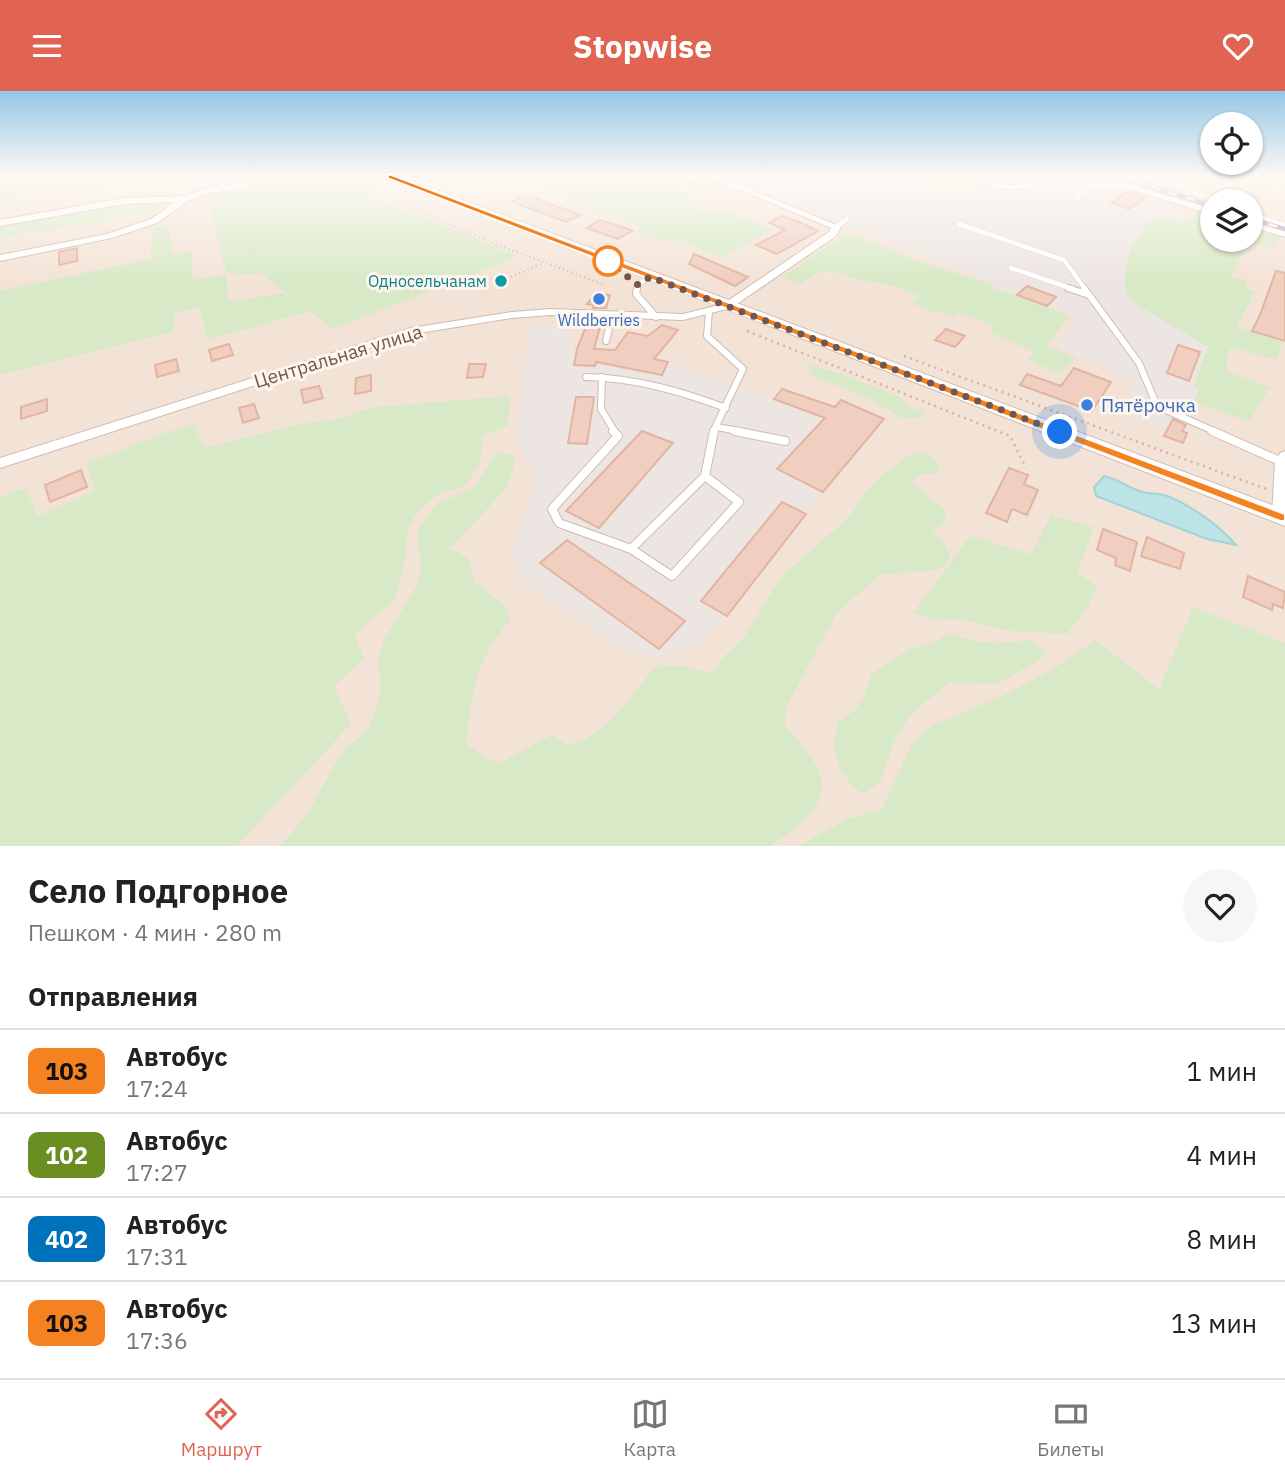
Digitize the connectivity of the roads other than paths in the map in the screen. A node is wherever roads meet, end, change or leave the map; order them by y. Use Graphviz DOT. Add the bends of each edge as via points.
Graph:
graph roads {
  1 [pos="66,211"];
  2 [pos="168,211"];
  3 [pos="480,211"];
  4 [pos="797,211"];
  5 [pos="1263,218"];
  6 [pos="847,219"];
  7 [pos="0,223"];
  8 [pos="959,224"];
  9 [pos="1285,225"];
  10 [pos="836,227"];
  11 [pos="1263,228"];
  12 [pos="1285,234"];
  13 [pos="0,258"];
  14 [pos="1011,268"];
  15 [pos="650,277"];
  16 [pos="1089,295"];
  17 [pos="727,306"];
  18 [pos="709,311"];
  19 [pos="612,315"];
  20 [pos="656,317"];
  21 [pos="607,341"];
  22 [pos="586,377"];
  23 [pos="602,377"];
  24 [pos="726,408"];
  25 [pos="717,427"];
  26 [pos="785,440"];
  27 [pos="1284,459"];
  28 [pos="0,463"];
  29 [pos="705,476"];
  30 [pos="1282,517"];
  31 [pos="631,549"];
  1 -- 7 [label="street"];
  2 -- 13 [label="street" via="136,228"];
  3 -- 15 [label="main road"];
  4 -- 10 [label="street"];
  5 -- 9 [label="lane"];
  6 -- 10 [label="lane"];
  8 -- 16 [label="lane" via="1064,260"];
  10 -- 17 [label="street, Центральная улица" via="819,245"];
  11 -- 12 [label="street"];
  14 -- 16 [label="lane"];
  15 -- 17 [label="main road"];
  15 -- 20 [label="lane" via="638,285 636,294"];
  16 -- 27 [label="lane" via="1139,363 1157,406"];
  17 -- 18 [label="street, Центральная улица"];
  17 -- 30 [label="main road"];
  18 -- 20 [label="street, Центральная улица"];
  18 -- 24 [label="lane" via="707,336 743,369"];
  19 -- 20 [label="street, Центральная улица"];
  19 -- 21 [label="lane"];
  19 -- 28 [label="street, Центральная улица" via="550,311 411,331"];
  22 -- 23 [label="lane"];
  23 -- 24 [label="lane" via="681,390"];
  23 -- 31 [label="lane" via="603,421 618,436 552,509 559,523"];
  24 -- 25 [label="lane"];
  25 -- 26 [label="lane"];
  25 -- 29 [label="lane"];
  27 -- 30 [label="street"];
  29 -- 31 [label="lane"];
  29 -- 31 [label="lane" via="739,502 672,576"];
}
